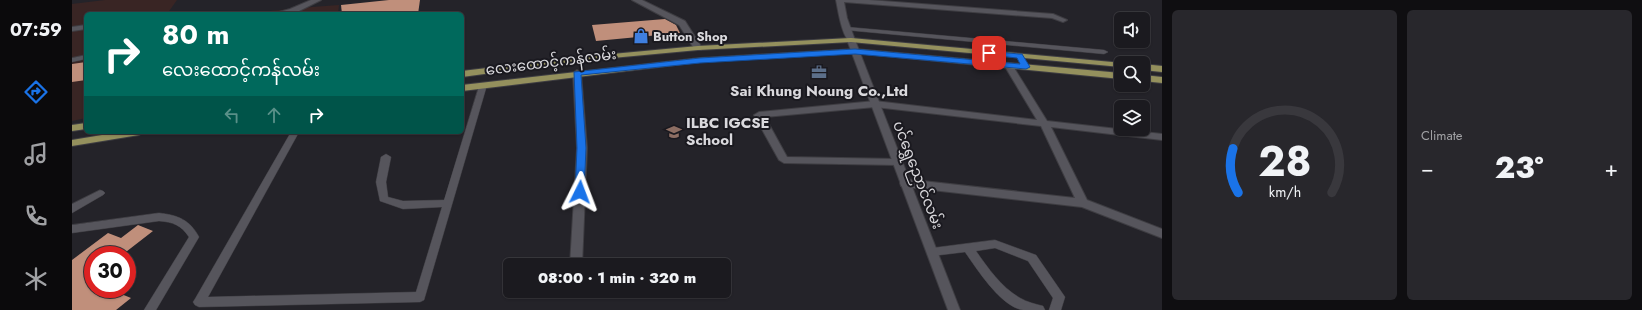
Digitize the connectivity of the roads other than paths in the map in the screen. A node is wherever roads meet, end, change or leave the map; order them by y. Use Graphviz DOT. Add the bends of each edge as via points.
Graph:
graph roads {
  1 [pos="317,0"];
  2 [pos="636,0"];
  3 [pos="840,0"];
  4 [pos="944,0"];
  5 [pos="948,8"];
  6 [pos="287,12"];
  7 [pos="1063,20"];
  8 [pos="84,28"];
  9 [pos="72,29"];
  10 [pos="847,29"];
  11 [pos="851,40"];
  12 [pos="698,48"];
  13 [pos="855,51"];
  14 [pos="1104,52"];
  15 [pos="1019,56"];
  16 [pos="84,57"];
  17 [pos="580,59"];
  18 [pos="72,60"];
  19 [pos="1114,64"];
  20 [pos="1008,65"];
  21 [pos="1026,67"];
  22 [pos="1150,68"];
  23 [pos="1162,69"];
  24 [pos="581,73"];
  25 [pos="464,74"];
  26 [pos="1114,75"];
  27 [pos="1150,79"];
  28 [pos="1162,80"];
  29 [pos="482,85"];
  30 [pos="464,88"];
  31 [pos="875,104"];
  32 [pos="1044,123"];
  33 [pos="84,126"];
  34 [pos="72,128"];
  35 [pos="127,134"];
  36 [pos="294,134"];
  37 [pos="1162,137"];
  38 [pos="72,143"];
  39 [pos="386,157"];
  40 [pos="897,162"];
  41 [pos="905,183"];
  42 [pos="100,193"];
  43 [pos="447,203"];
  44 [pos="1083,203"];
  45 [pos="72,209"];
  46 [pos="72,229"];
  47 [pos="1162,234"];
  48 [pos="968,248"];
  49 [pos="932,252"];
  50 [pos="576,258"];
  51 [pos="150,310"];
  52 [pos="954,310"];
  53 [pos="1039,310"];
  54 [pos="1055,310"];
  1 -- 6 [label="street"];
  2 -- 12 [label="street" via="682,23"];
  3 -- 5 [label="street"];
  3 -- 10 [label="street, ပင်ရွှေညောင်လမ်း"];
  4 -- 5 [label="street"];
  5 -- 7 [label="street" via="1053,16"];
  8 -- 9 [label="street"];
  10 -- 11 [label="street, ပင်ရွှေညောင်လမ်း"];
  10 -- 14 [label="lane"];
  11 -- 12 [label="main road, လေးထောင့်ကန်လမ်း"];
  11 -- 13 [label="street, ပင်ရွှေညောင်လမ်း"];
  11 -- 15 [label="main road, လေးထောင့်ကန်လမ်း"];
  12 -- 17 [label="main road, လေးထောင့်ကန်လမ်း"];
  13 -- 20 [label="main road, လေးထောင့်ကန်လမ်း"];
  13 -- 24 [label="main road, လေးထောင့်ကန်လမ်း" via="700,60"];
  13 -- 31 [label="street, ပင်ရွှေညောင်လမ်း"];
  15 -- 19 [label="main road, လေးထောင့်ကန်လမ်း"];
  15 -- 21 [label="main road"];
  16 -- 18 [label="lane"];
  17 -- 24 [label="main road"];
  17 -- 25 [label="main road, လေးထောင့်ကန်လမ်း"];
  20 -- 21 [label="main road, လေးထောင့်ကန်လမ်း"];
  20 -- 32 [label="street"];
  21 -- 26 [label="main road, လေးထောင့်ကန်လမ်း"];
  22 -- 23 [label="main road"];
  24 -- 29 [label="main road, လေးထောင့်ကန်လမ်း"];
  24 -- 50 [label="street" via="582,148"];
  27 -- 28 [label="main road"];
  29 -- 30 [label="main road, လေးထောင့်ကန်လမ်း"];
  29 -- 43 [label="lane"];
  31 -- 32 [label="street"];
  31 -- 40 [label="street, ပင်ရွှေညောင်လမ်း"];
  31 -- 40 [label="street" via="759,115 784,160"];
  32 -- 37 [label="street"];
  32 -- 44 [label="street"];
  33 -- 34 [label="main road"];
  35 -- 38 [label="main road"];
  36 -- 43 [label="lane" via="199,302 420,297"];
  39 -- 43 [label="lane" via="382,182 383,199 404,205"];
  40 -- 41 [label="street, ပင်ရွှေညောင်လမ်း"];
  41 -- 44 [label="street"];
  41 -- 49 [label="street, ပင်ရွှေညောင်လမ်း"];
  42 -- 45 [label="lane"];
  44 -- 47 [label="street"];
  46 -- 51 [label="lane" via="159,217 173,218 186,224 194,237"];
  48 -- 49 [label="lane"];
  48 -- 53 [label="lane" via="1007,296 1027,308"];
  48 -- 54 [label="lane" via="994,244 1032,258 1059,297"];
  49 -- 52 [label="street, ပင်ရွှေညောင်လမ်း"];
}
